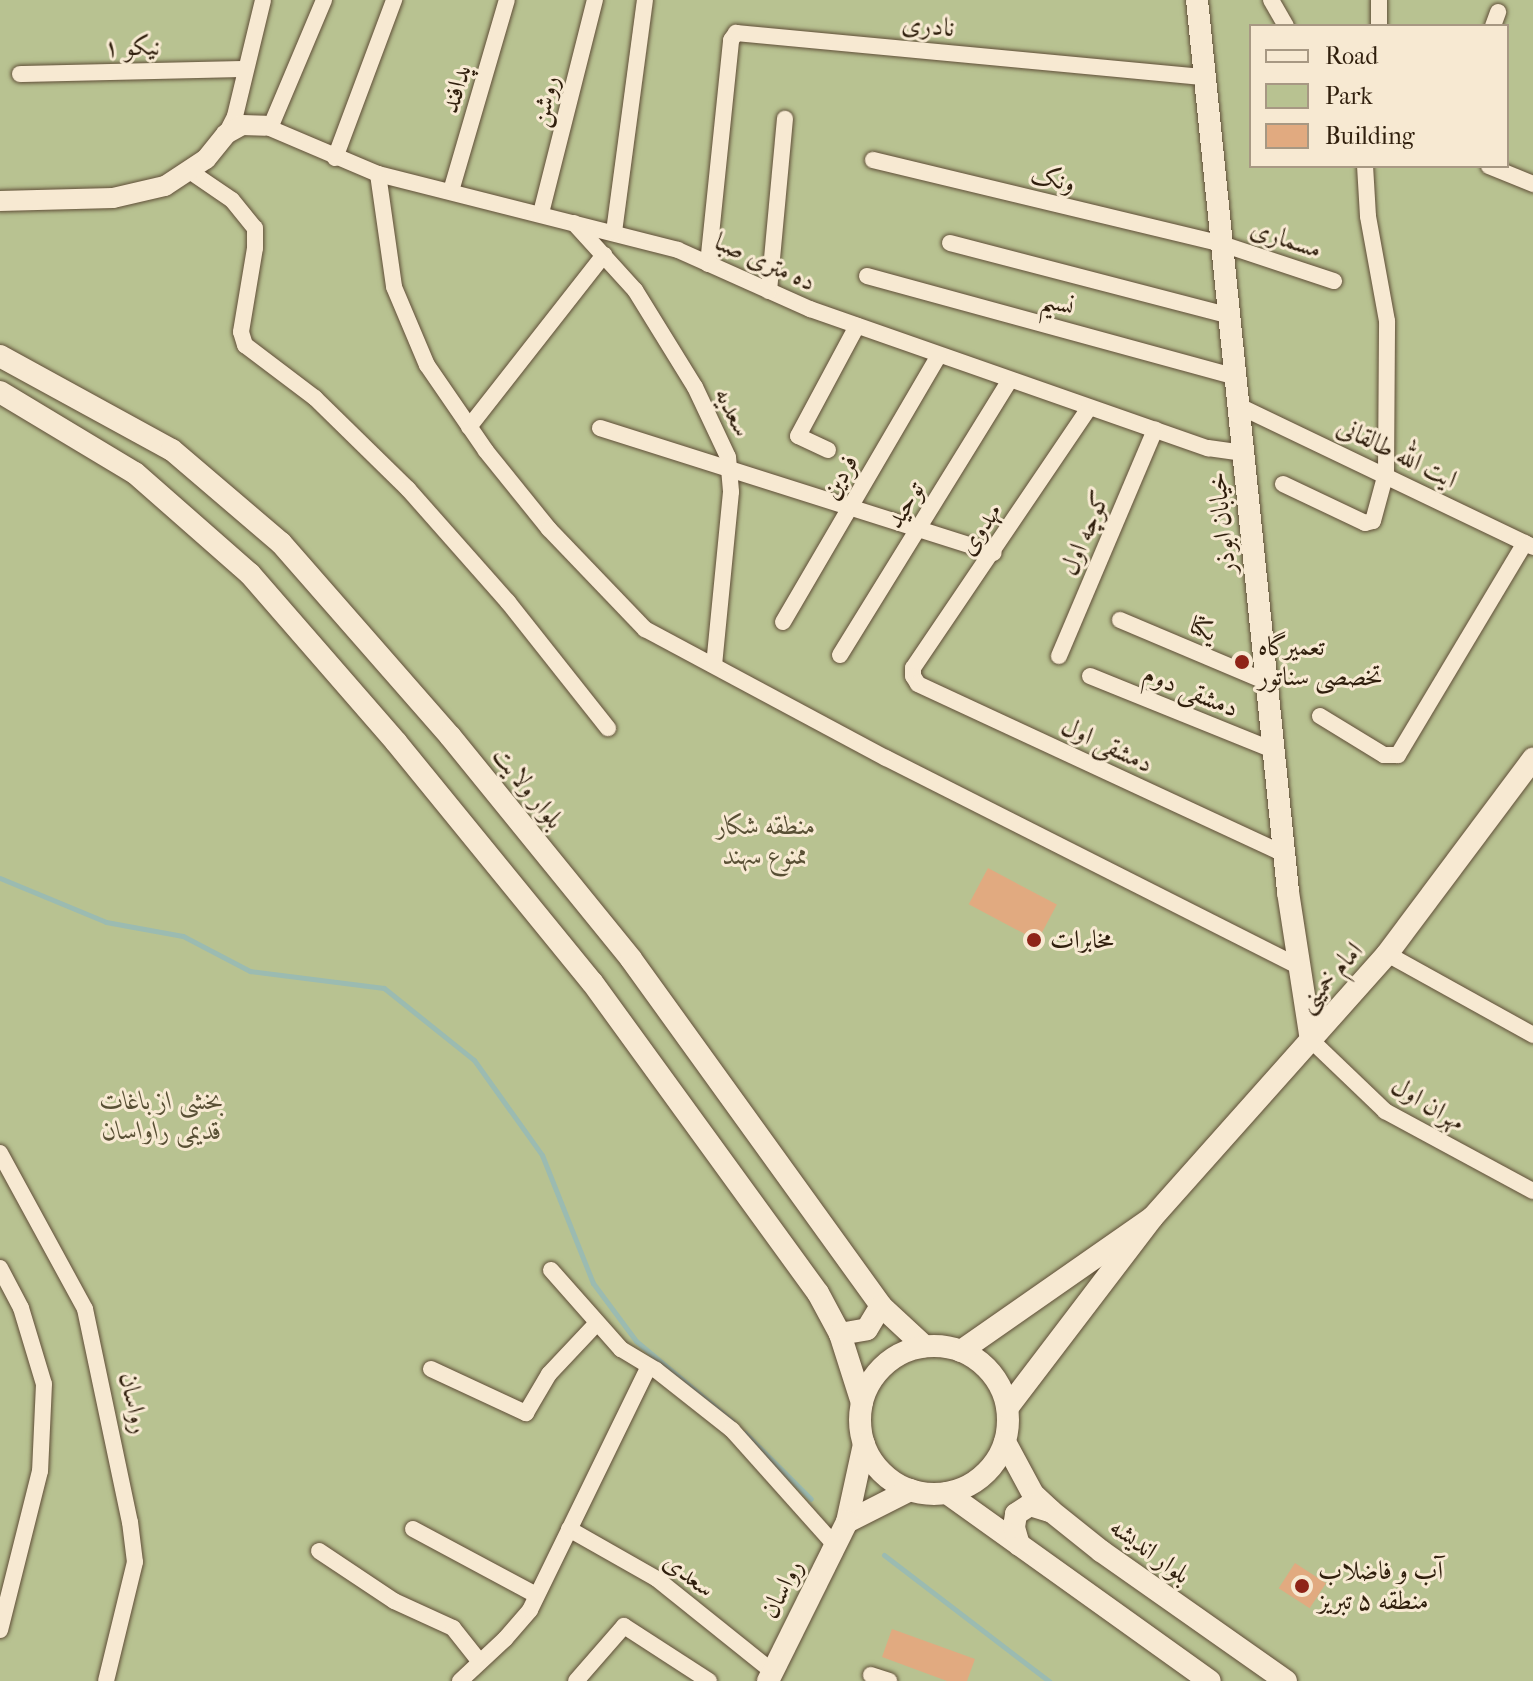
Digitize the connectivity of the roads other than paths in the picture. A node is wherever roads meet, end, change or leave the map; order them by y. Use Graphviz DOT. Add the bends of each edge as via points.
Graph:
graph roads {
  1 [pos="263,0"];
  2 [pos="324,0"];
  3 [pos="394,0"];
  4 [pos="507,0"];
  5 [pos="595,0"];
  6 [pos="645,0"];
  7 [pos="1197,0"];
  8 [pos="1271,0"];
  9 [pos="1379,0"];
  10 [pos="1285,24"];
  11 [pos="1379,24"];
  12 [pos="245,69"];
  13 [pos="20,74"];
  14 [pos="1205,77"];
  15 [pos="785,119"];
  16 [pos="268,127"];
  17 [pos="226,134"];
  18 [pos="335,158"];
  19 [pos="873,160"];
  20 [pos="1365,168"];
  21 [pos="1494,168"];
  22 [pos="188,170"];
  23 [pos="378,174"];
  24 [pos="1533,184"];
  25 [pos="451,191"];
  26 [pos="0,201"];
  27 [pos="541,213"];
  28 [pos="573,222"];
  29 [pos="614,232"];
  30 [pos="950,243"];
  31 [pos="1222,244"];
  32 [pos="604,255"];
  33 [pos="708,264"];
  34 [pos="867,276"];
  35 [pos="1334,281"];
  36 [pos="769,291"];
  37 [pos="1230,316"];
  38 [pos="857,326"];
  39 [pos="939,355"];
  40 [pos="0,356"];
  41 [pos="1236,377"];
  42 [pos="1010,380"];
  43 [pos="0,392"];
  44 [pos="1239,406"];
  45 [pos="1089,408"];
  46 [pos="469,427"];
  47 [pos="600,428"];
  48 [pos="1155,430"];
  49 [pos="828,450"];
  50 [pos="1244,453"];
  51 [pos="729,469"];
  52 [pos="1386,473"];
  53 [pos="1283,484"];
  54 [pos="850,507"];
  55 [pos="918,529"];
  56 [pos="1529,545"];
  57 [pos="994,553"];
  58 [pos="1120,620"];
  59 [pos="783,622"];
  60 [pos="840,655"];
  61 [pos="1059,656"];
  62 [pos="714,664"];
  63 [pos="913,676"];
  64 [pos="1090,676"];
  65 [pos="1267,682"];
  66 [pos="1320,716"];
  67 [pos="608,728"];
  68 [pos="1273,750"];
  69 [pos="1533,759"];
  70 [pos="1284,854"];
  71 [pos="1387,954"];
  72 [pos="1299,967"];
  73 [pos="1533,1035"];
  74 [pos="1311,1040"];
  75 [pos="0,1153"];
  76 [pos="1533,1191"];
  77 [pos="1152,1218"];
  78 [pos="0,1268"];
  79 [pos="551,1270"];
  80 [pos="881,1306"];
  81 [pos="597,1323"];
  82 [pos="840,1334"];
  83 [pos="924,1346"];
  84 [pos="961,1351"];
  85 [pos="649,1366"];
  86 [pos="431,1369"];
  87 [pos="862,1403"];
  88 [pos="1008,1407"];
  89 [pos="1005,1442"];
  90 [pos="864,1444"];
  91 [pos="910,1490"];
  92 [pos="947,1493"];
  93 [pos="1051,1511"];
  94 [pos="847,1522"];
  95 [pos="413,1529"];
  96 [pos="569,1529"];
  97 [pos="835,1545"];
  98 [pos="1019,1545"];
  99 [pos="319,1551"];
  100 [pos="536,1595"];
  101 [pos="0,1630"];
  102 [pos="480,1662"];
  103 [pos="871,1675"];
  104 [pos="770,1676"];
  105 [pos="106,1681"];
  106 [pos="460,1681"];
  107 [pos="576,1681"];
  108 [pos="709,1681"];
  109 [pos="889,1681"];
  110 [pos="1210,1681"];
  111 [pos="1286,1681"];
  1 -- 12 [label="street"];
  2 -- 16 [label="street"];
  3 -- 18 [label="street"];
  4 -- 25 [label="street, پدافند"];
  5 -- 27 [label="street, روشن"];
  6 -- 29 [label="street"];
  7 -- 14 [label="main road, خیابان ابوذر"];
  8 -- 10 [label="street"];
  9 -- 11 [label="street"];
  12 -- 13 [label="street, نیکو ۱"];
  12 -- 17 [label="street"];
  14 -- 31 [label="main road, خیابان ابوذر"];
  14 -- 33 [label="street, نادری" via="736,33 731,40"];
  15 -- 36 [label="street"];
  16 -- 17 [label="street" via="242,125"];
  16 -- 18 [label="street, ده متری صبا"];
  17 -- 22 [label="street" via="206,159"];
  18 -- 23 [label="street, ده متری صبا"];
  19 -- 31 [label="street, ونک"];
  20 -- 52 [label="street" via="1387,321"];
  21 -- 24 [label="street"];
  22 -- 26 [label="street" via="165,186 113,198"];
  22 -- 67 [label="street" via="232,200 255,228 241,332 245,345 315,398 408,489 508,602"];
  23 -- 25 [label="street, ده متری صبا"];
  23 -- 46 [label="street" via="394,287 427,365"];
  25 -- 27 [label="street, ده متری صبا"];
  27 -- 28 [label="street, ده متری صبا"];
  28 -- 29 [label="street, ده متری صبا"];
  28 -- 32 [label="street, سعدیه"];
  29 -- 33 [label="street, ده متری صبا"];
  30 -- 37 [label="street"];
  31 -- 35 [label="street, مسماری"];
  31 -- 37 [label="main road, خیابان ابوذر"];
  32 -- 46 [label="street"];
  32 -- 51 [label="street, سعدیه" via="635,290 695,387"];
  33 -- 36 [label="street, ده متری صبا"];
  34 -- 41 [label="street, نسیم"];
  36 -- 38 [label="street, ده متری صبا"];
  37 -- 41 [label="main road, خیابان ابوذر"];
  38 -- 39 [label="street, ده متری صبا"];
  38 -- 49 [label="street" via="798,436"];
  39 -- 42 [label="street, ده متری صبا"];
  39 -- 54 [label="street, فردین"];
  40 -- 80 [label="main road, بلوار ولایت" via="172,450 281,543 450,736 631,959"];
  41 -- 44 [label="main road, خیابان ابوذر"];
  42 -- 45 [label="street, ده متری صبا"];
  42 -- 55 [label="street, توحید"];
  43 -- 82 [label="main road" via="135,473 250,574 592,982 818,1293"];
  44 -- 50 [label="main road, خیابان ابوذر"];
  44 -- 52 [label="street, ایت الله طالقانی"];
  45 -- 48 [label="street, ده متری صبا"];
  45 -- 57 [label="street, مهدوی"];
  46 -- 62 [label="street" via="549,529 645,629"];
  47 -- 51 [label="street"];
  48 -- 50 [label="street, ده متری صبا" via="1208,448"];
  48 -- 61 [label="street, کوچه اول"];
  50 -- 65 [label="main road, خیابان ابوذر"];
  51 -- 54 [label="street"];
  51 -- 62 [label="street, سعدیه"];
  52 -- 53 [label="street" via="1371,523"];
  52 -- 56 [label="street, ایت الله طالقانی"];
  54 -- 55 [label="street"];
  54 -- 59 [label="street, فردین"];
  55 -- 57 [label="street"];
  55 -- 60 [label="street, توحید"];
  56 -- 66 [label="street" via="1398,755 1384,755"];
  57 -- 63 [label="street, مهدوی" via="913,668"];
  58 -- 65 [label="street, یکتا"];
  62 -- 72 [label="street" via="886,758"];
  63 -- 70 [label="street, دمشقی اول" via="918,684"];
  64 -- 68 [label="street, دمشقی دوم"];
  65 -- 68 [label="main road, خیابان ابوذر"];
  68 -- 70 [label="main road, خیابان ابوذر"];
  69 -- 71 [label="main road, امام خمینی"];
  70 -- 72 [label="main road, خیابان ابوذر"];
  71 -- 73 [label="street"];
  71 -- 74 [label="main road, امام خمینی"];
  72 -- 74 [label="main road, خیابان ابوذر"];
  74 -- 76 [label="street, مهران اول" via="1385,1111"];
  74 -- 77 [label="main road, امام خمینی"];
  75 -- 105 [label="street, رواسان" via="85,1309 130,1522 135,1562"];
  77 -- 84 [label="main road"];
  77 -- 88 [label="main road"];
  78 -- 101 [label="street" via="21,1308 44,1384 40,1471"];
  79 -- 81 [label="street"];
  80 -- 82 [label="main road" via="867,1329"];
  80 -- 83 [label="main road, بلوار ولایت"];
  81 -- 85 [label="street" via="621,1349"];
  81 -- 86 [label="street" via="549,1374 526,1413"];
  82 -- 87 [label="main road"];
  83 -- 84 [label="main road"];
  83 -- 87 [label="main road" via="884,1365"];
  84 -- 88 [label="main road" via="991,1373"];
  85 -- 96 [label="street"];
  85 -- 97 [label="street" via="732,1430"];
  87 -- 90 [label="main road"];
  88 -- 89 [label="main road"];
  89 -- 92 [label="main road" via="983,1476"];
  89 -- 93 [label="main road, بلوار اندیشه" via="1033,1494"];
  90 -- 91 [label="main road" via="874,1464"];
  90 -- 94 [label="main road, رواسان"];
  91 -- 92 [label="main road"];
  91 -- 94 [label="main road"];
  92 -- 98 [label="main road"];
  93 -- 98 [label="main road" via="1030,1505 1016,1514"];
  93 -- 111 [label="main road, بلوار اندیشه"];
  94 -- 97 [label="main road, رواسان"];
  95 -- 100 [label="street"];
  96 -- 100 [label="street"];
  96 -- 104 [label="street, سعدی" via="657,1579"];
  97 -- 104 [label="main road, رواسان"];
  98 -- 110 [label="main road"];
  99 -- 102 [label="street" via="394,1601 453,1628"];
  100 -- 102 [label="street" via="522,1620"];
  102 -- 106 [label="street"];
  103 -- 109 [label="street"];
  107 -- 108 [label="street" via="624,1626"];
}
